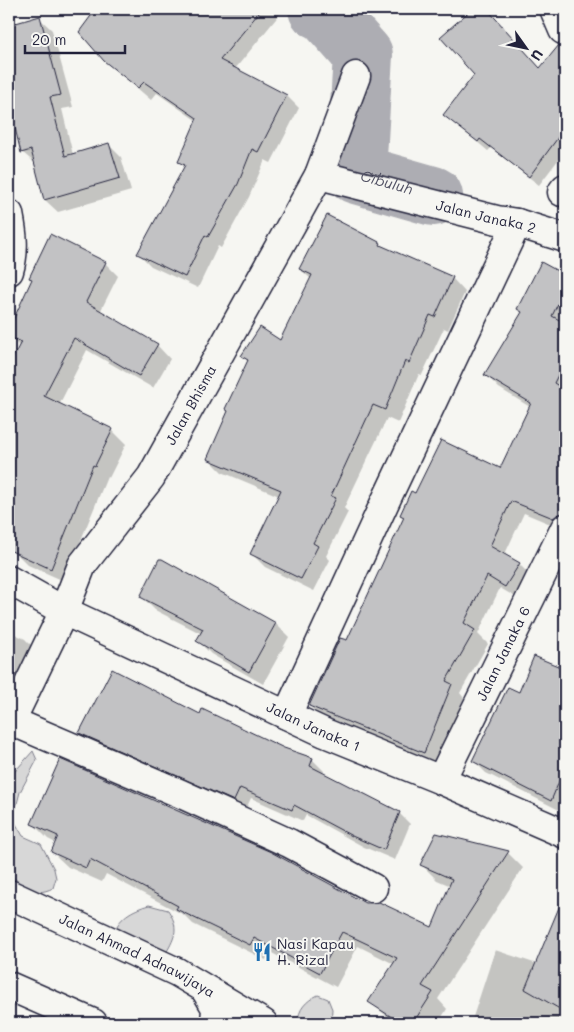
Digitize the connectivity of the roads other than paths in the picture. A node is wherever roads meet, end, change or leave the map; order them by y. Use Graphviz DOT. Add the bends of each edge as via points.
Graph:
graph roads {
  1 [pos="356,76"];
  2 [pos="319,175"];
  3 [pos="9,214"];
  4 [pos="517,223"];
  5 [pos="565,238"];
  6 [pos="9,271"];
  7 [pos="565,528"];
  8 [pos="9,580"];
  9 [pos="64,611"];
  10 [pos="287,715"];
  11 [pos="10,723"];
  12 [pos="441,780"];
  13 [pos="565,834"];
  14 [pos="373,888"];
  15 [pos="9,894"];
  16 [pos="9,986"];
  17 [pos="206,991"];
  18 [pos="93,1023"];
  19 [pos="215,1023"];
  20 [pos="263,1023"];
  1 -- 2 [label="street, Jalan Bhisma"];
  2 -- 4 [label="street, Jalan Janaka 2"];
  2 -- 9 [label="street, Jalan Bhisma" via="151,477 82,565"];
  3 -- 6 [label="street" via="13,237"];
  4 -- 5 [label="street, Jalan Janaka 2"];
  4 -- 10 [label="street"];
  7 -- 12 [label="street, Jalan Janaka 6"];
  8 -- 9 [label="street, Jalan Janaka 1"];
  9 -- 10 [label="street, Jalan Janaka 1"];
  9 -- 11 [label="street, Jalan Bhisma"];
  10 -- 12 [label="street, Jalan Janaka 1" via="325,734"];
  11 -- 14 [label="street" via="290,843"];
  12 -- 13 [label="street, Jalan Janaka 1"];
  15 -- 17 [label="street, Jalan Ahmad Adnawijaya" via="176,972"];
  16 -- 18 [label="street"];
  17 -- 19 [label="street" via="216,1008"];
  17 -- 20 [label="street, Jalan Ahmad Adnawijaya"];
}
